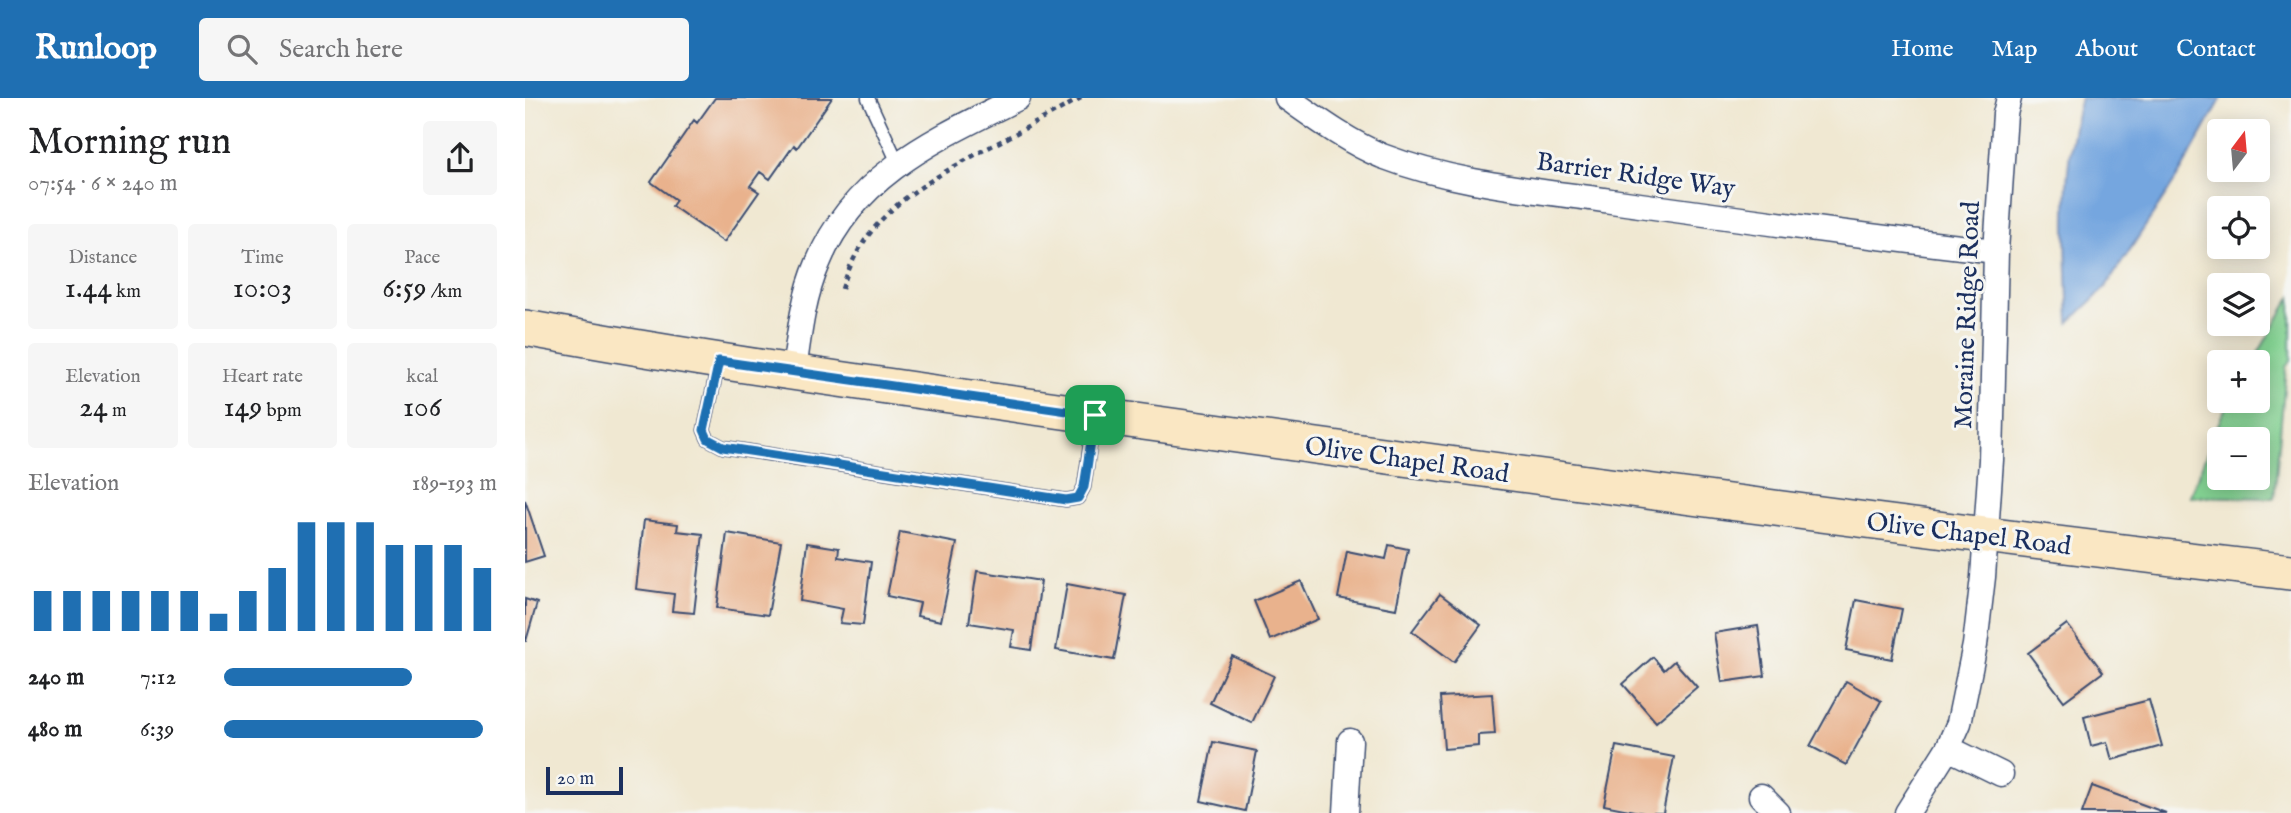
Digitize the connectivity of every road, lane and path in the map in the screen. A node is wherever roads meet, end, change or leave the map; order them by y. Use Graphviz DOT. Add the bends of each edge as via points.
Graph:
graph roads {
  1 [pos="868,98"];
  2 [pos="1018,98"];
  3 [pos="1081,98"];
  4 [pos="2009,98"];
  5 [pos="1301,102"];
  6 [pos="898,163"];
  7 [pos="1996,251"];
  8 [pos="842,289"];
  9 [pos="525,328"];
  10 [pos="719,361"];
  11 [pos="794,372"];
  12 [pos="1095,415"];
  13 [pos="1986,534"];
  14 [pos="2291,572"];
  15 [pos="1350,741"];
  16 [pos="1948,748"];
  17 [pos="2001,774"];
  18 [pos="1346,813"];
  19 [pos="1907,813"];
  1 -- 6 [label="lane"];
  2 -- 6 [label="street"];
  3 -- 8 [label="path" via="904,197 855,256"];
  4 -- 7 [label="street, Moraine Ridge Road"];
  5 -- 7 [label="street, Barrier Ridge Way" via="1342,135 1427,172 1809,229"];
  6 -- 11 [label="street" via="856,202 827,242 809,288"];
  7 -- 13 [label="street, Moraine Ridge Road"];
  9 -- 10 [label="main road, Olive Chapel Road"];
  10 -- 11 [label="main road, Olive Chapel Road"];
  10 -- 12 [label="lane" via="704,430 708,439 723,447 1066,500 1078,498 1084,487"];
  11 -- 12 [label="main road, Olive Chapel Road"];
  12 -- 13 [label="main road, Olive Chapel Road"];
  13 -- 14 [label="main road, Olive Chapel Road"];
  13 -- 16 [label="street, Moraine Ridge Road" via="1975,645 1959,723"];
  15 -- 18 [label="street"];
  16 -- 17 [label="street"];
  16 -- 19 [label="street, Moraine Ridge Road"];
}
